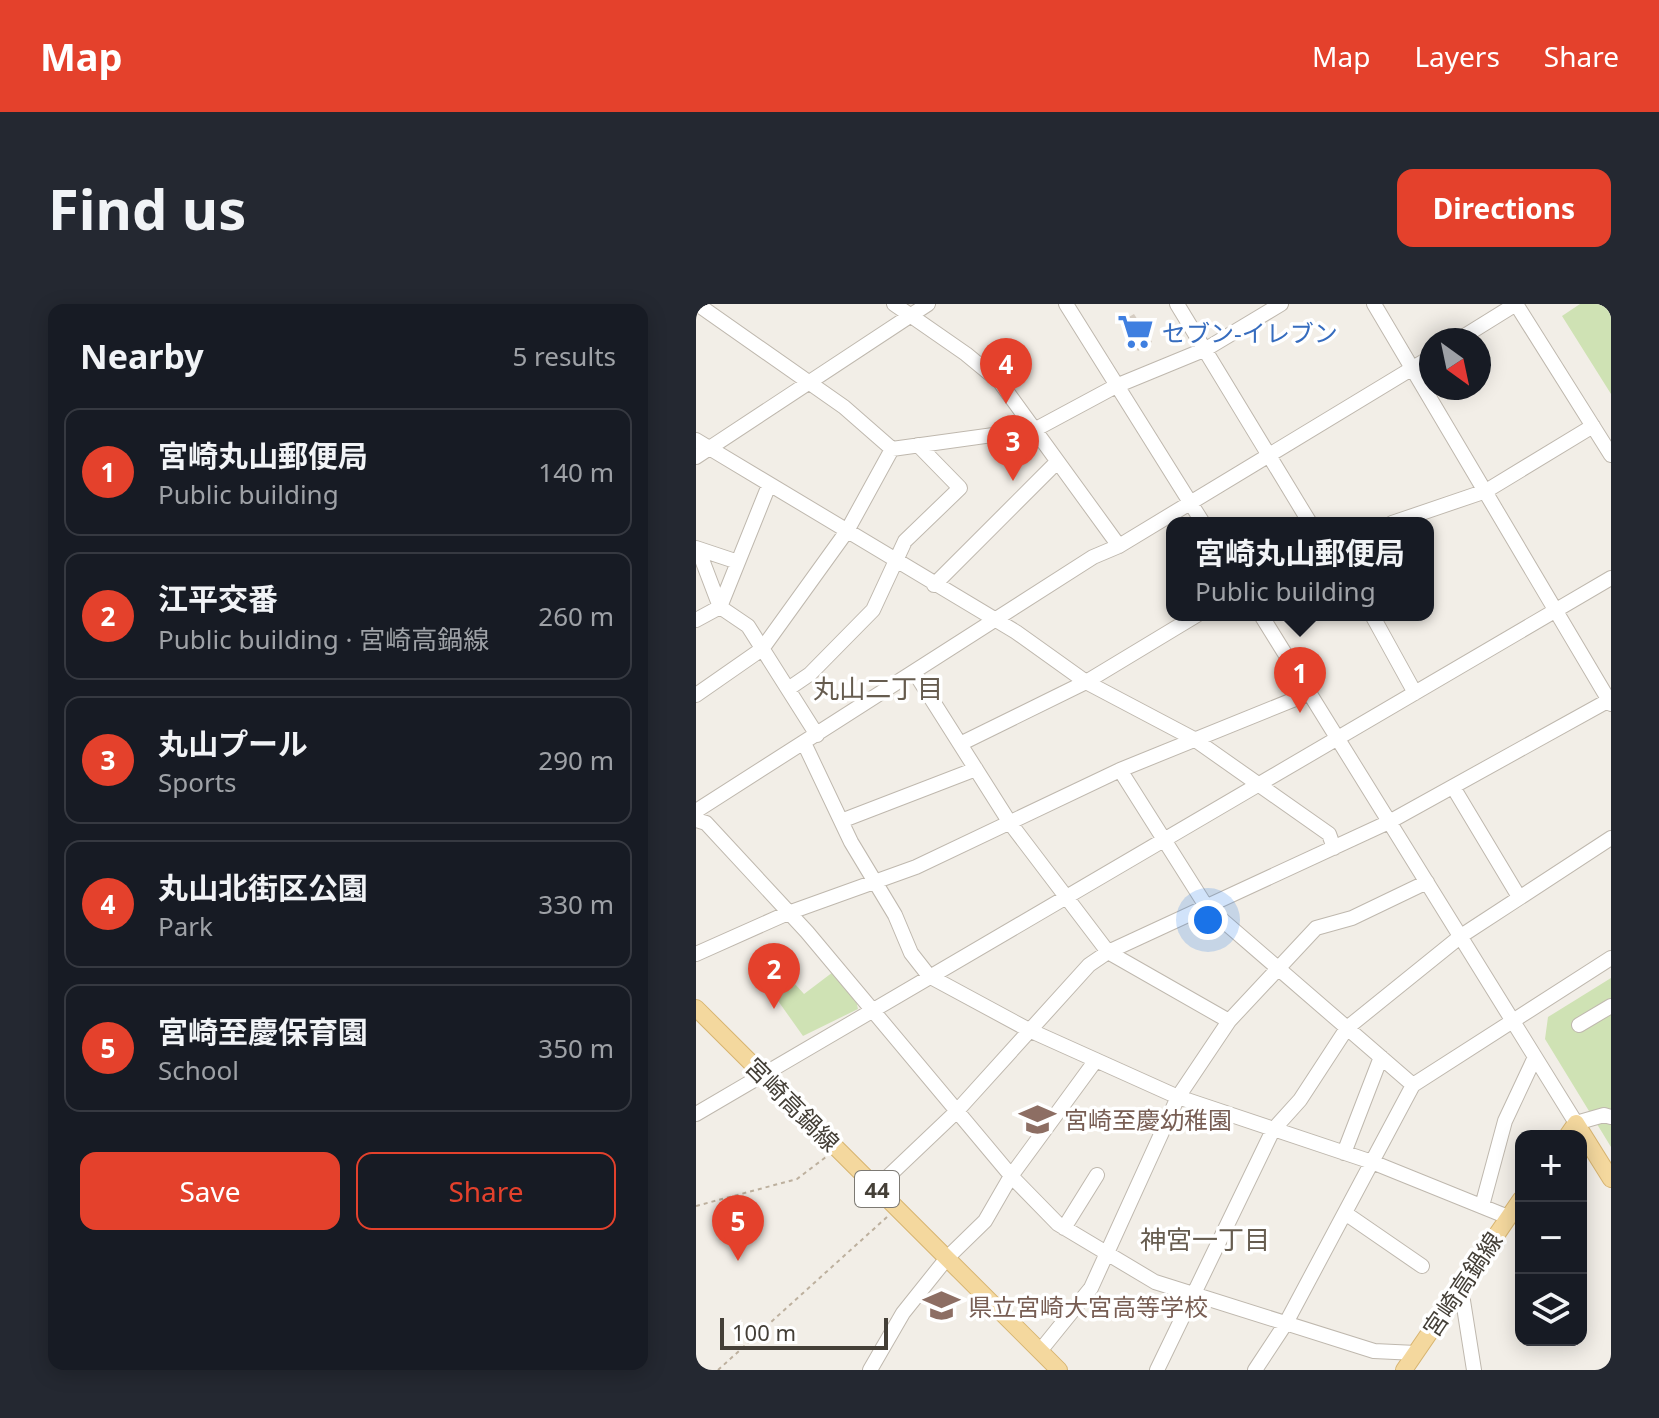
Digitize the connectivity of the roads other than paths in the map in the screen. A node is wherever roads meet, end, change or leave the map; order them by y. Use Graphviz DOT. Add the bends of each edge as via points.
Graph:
graph roads {
  1 [pos="697,304"];
  2 [pos="894,304"];
  3 [pos="928,304"];
  4 [pos="1066,304"];
  5 [pos="1177,304"];
  6 [pos="1281,304"];
  7 [pos="1374,304"];
  8 [pos="1516,304"];
  9 [pos="910,316"];
  10 [pos="1477,328"];
  11 [pos="1206,349"];
  12 [pos="1419,365"];
  13 [pos="1412,369"];
  14 [pos="809,385"];
  15 [pos="1116,386"];
  16 [pos="1593,426"];
  17 [pos="1036,429"];
  18 [pos="918,445"];
  19 [pos="700,449"];
  20 [pos="892,449"];
  21 [pos="1268,454"];
  22 [pos="1611,455"];
  23 [pos="1056,463"];
  24 [pos="769,485"];
  25 [pos="1486,491"];
  26 [pos="1189,502"];
  27 [pos="1199,517"];
  28 [pos="1306,517"];
  29 [pos="1410,517"];
  30 [pos="847,531"];
  31 [pos="1119,546"];
  32 [pos="697,549"];
  33 [pos="895,560"];
  34 [pos="738,562"];
  35 [pos="1611,578"];
  36 [pos="934,585"];
  37 [pos="720,607"];
  38 [pos="1556,611"];
  39 [pos="696,620"];
  40 [pos="996,620"];
  41 [pos="1187,621"];
  42 [pos="1265,621"];
  43 [pos="1375,621"];
  44 [pos="762,649"];
  45 [pos="915,673"];
  46 [pos="1086,682"];
  47 [pos="788,689"];
  48 [pos="1310,693"];
  49 [pos="1415,693"];
  50 [pos="696,695"];
  51 [pos="1610,701"];
  52 [pos="810,739"];
  53 [pos="1194,739"];
  54 [pos="1337,739"];
  55 [pos="960,744"];
  56 [pos="976,769"];
  57 [pos="1120,770"];
  58 [pos="1260,782"];
  59 [pos="1453,787"];
  60 [pos="696,811"];
  61 [pos="696,820"];
  62 [pos="841,821"];
  63 [pos="1389,822"];
  64 [pos="1010,823"];
  65 [pos="1611,838"];
  66 [pos="1164,839"];
  67 [pos="1334,848"];
  68 [pos="873,881"];
  69 [pos="1427,882"];
  70 [pos="1519,897"];
  71 [pos="1066,898"];
  72 [pos="1206,906"];
  73 [pos="788,913"];
  74 [pos="1461,936"];
  75 [pos="1108,952"];
  76 [pos="696,954"];
  77 [pos="1610,961"];
  78 [pos="1279,967"];
  79 [pos="929,976"];
  80 [pos="1611,1006"];
  81 [pos="696,1008"];
  82 [pos="870,1010"];
  83 [pos="1229,1021"];
  84 [pos="1512,1021"];
  85 [pos="1579,1025"];
  86 [pos="1347,1028"];
  87 [pos="1029,1030"];
  88 [pos="1381,1057"];
  89 [pos="1535,1057"];
  90 [pos="1096,1060"];
  91 [pos="761,1073"];
  92 [pos="1413,1085"];
  93 [pos="1178,1097"];
  94 [pos="956,1112"];
  95 [pos="696,1114"];
  96 [pos="1611,1117"];
  97 [pos="1572,1129"];
  98 [pos="1273,1130"];
  99 [pos="1344,1153"];
  100 [pos="1372,1162"];
  101 [pos="1097,1175"];
  102 [pos="1011,1176"];
  103 [pos="1611,1179"];
  104 [pos="876,1188"];
  105 [pos="1519,1202"];
  106 [pos="1482,1206"];
  107 [pos="1345,1213"];
  108 [pos="1508,1217"];
  109 [pos="1064,1228"];
  110 [pos="1108,1256"];
  111 [pos="947,1258"];
  112 [pos="1422,1266"];
  113 [pos="1461,1288"];
  114 [pos="1191,1294"];
  115 [pos="1286,1323"];
  116 [pos="1040,1351"];
  117 [pos="1416,1353"];
  118 [pos="870,1370"];
  119 [pos="1059,1370"];
  120 [pos="1157,1370"];
  121 [pos="1255,1370"];
  122 [pos="1404,1370"];
  123 [pos="1474,1370"];
  1 -- 14 [label="street"];
  2 -- 9 [label="street"];
  3 -- 9 [label="street"];
  4 -- 15 [label="street"];
  5 -- 11 [label="street"];
  6 -- 11 [label="street"];
  7 -- 13 [label="street"];
  8 -- 10 [label="street"];
  8 -- 16 [label="street"];
  9 -- 14 [label="street"];
  9 -- 17 [label="street" via="1000,382"];
  11 -- 15 [label="street"];
  11 -- 21 [label="street"];
  12 -- 13 [label="street"];
  13 -- 21 [label="street"];
  13 -- 25 [label="street"];
  14 -- 19 [label="street"];
  14 -- 20 [label="street"];
  15 -- 17 [label="street"];
  15 -- 26 [label="street"];
  16 -- 22 [label="street"];
  16 -- 25 [label="street"];
  17 -- 18 [label="street"];
  17 -- 23 [label="street"];
  18 -- 20 [label="street"];
  18 -- 33 [label="street" via="960,488 905,541"];
  19 -- 24 [label="street"];
  20 -- 30 [label="street"];
  21 -- 26 [label="street"];
  21 -- 28 [label="street"];
  23 -- 31 [label="street"];
  23 -- 36 [label="street"];
  24 -- 30 [label="street"];
  24 -- 34 [label="street"];
  25 -- 29 [label="street"];
  25 -- 38 [label="street"];
  26 -- 27 [label="street"];
  26 -- 31 [label="street"];
  30 -- 33 [label="street"];
  30 -- 44 [label="street"];
  31 -- 40 [label="street"];
  32 -- 34 [label="street"];
  32 -- 37 [label="street"];
  33 -- 36 [label="street"];
  33 -- 47 [label="street" via="873,610"];
  34 -- 37 [label="street"];
  35 -- 38 [label="street"];
  36 -- 40 [label="street"];
  37 -- 39 [label="street"];
  37 -- 44 [label="street" via="748,626"];
  38 -- 49 [label="street"];
  38 -- 51 [label="street"];
  40 -- 45 [label="street"];
  40 -- 46 [label="street"];
  41 -- 46 [label="street"];
  42 -- 48 [label="street"];
  43 -- 49 [label="street"];
  44 -- 47 [label="street"];
  44 -- 50 [label="street"];
  45 -- 52 [label="street"];
  45 -- 55 [label="street"];
  46 -- 53 [label="street"];
  46 -- 55 [label="street"];
  47 -- 52 [label="street"];
  48 -- 53 [label="street"];
  48 -- 54 [label="street"];
  49 -- 54 [label="street"];
  51 -- 59 [label="street"];
  52 -- 60 [label="street"];
  52 -- 62 [label="street"];
  53 -- 57 [label="street"];
  53 -- 58 [label="street"];
  54 -- 58 [label="street"];
  54 -- 63 [label="street"];
  55 -- 56 [label="street"];
  56 -- 62 [label="street"];
  56 -- 64 [label="street"];
  57 -- 64 [label="street"];
  57 -- 66 [label="street"];
  58 -- 66 [label="street"];
  58 -- 67 [label="street" via="1329,834"];
  59 -- 63 [label="street"];
  59 -- 70 [label="street"];
  61 -- 73 [label="street" via="706,823"];
  62 -- 68 [label="street"];
  63 -- 67 [label="street"];
  63 -- 69 [label="street"];
  64 -- 68 [label="street"];
  64 -- 71 [label="street"];
  65 -- 70 [label="street"];
  66 -- 71 [label="street"];
  66 -- 72 [label="street"];
  67 -- 72 [label="street"];
  68 -- 73 [label="street"];
  68 -- 79 [label="street"];
  69 -- 74 [label="street"];
  69 -- 78 [label="street" via="1352,918 1316,928"];
  70 -- 74 [label="street"];
  71 -- 75 [label="street"];
  71 -- 79 [label="street"];
  72 -- 75 [label="street"];
  72 -- 78 [label="street"];
  73 -- 76 [label="street"];
  73 -- 82 [label="street"];
  74 -- 84 [label="street"];
  74 -- 86 [label="street"];
  75 -- 83 [label="street"];
  75 -- 87 [label="street" via="1089,965"];
  77 -- 84 [label="street"];
  78 -- 83 [label="street"];
  78 -- 86 [label="street"];
  79 -- 82 [label="street"];
  79 -- 87 [label="street"];
  80 -- 85 [label="street"];
  81 -- 91 [label="main road, 宮崎高鍋線 / 44"];
  82 -- 91 [label="street"];
  82 -- 94 [label="street"];
  83 -- 93 [label="street"];
  84 -- 89 [label="street"];
  84 -- 92 [label="street"];
  86 -- 88 [label="street"];
  86 -- 98 [label="street" via="1300,1100"];
  87 -- 90 [label="street"];
  87 -- 94 [label="street"];
  88 -- 92 [label="street"];
  88 -- 99 [label="street"];
  89 -- 97 [label="street"];
  89 -- 106 [label="street" via="1505,1121"];
  90 -- 93 [label="street"];
  90 -- 102 [label="street"];
  91 -- 95 [label="street"];
  91 -- 104 [label="main road, 宮崎高鍋線 / 44"];
  92 -- 100 [label="street"];
  93 -- 98 [label="street"];
  93 -- 110 [label="street"];
  94 -- 102 [label="street"];
  94 -- 104 [label="street"];
  96 -- 97 [label="street"];
  97 -- 103 [label="main road"];
  98 -- 99 [label="street"];
  98 -- 114 [label="street"];
  99 -- 100 [label="street"];
  100 -- 106 [label="street"];
  100 -- 107 [label="street"];
  101 -- 109 [label="street"];
  102 -- 109 [label="street"];
  102 -- 111 [label="street" via="985,1221"];
  104 -- 111 [label="main road, 宮崎高鍋線 / 44"];
  105 -- 108 [label="main road, 宮崎高鍋線"];
  106 -- 108 [label="street"];
  107 -- 112 [label="street"];
  107 -- 115 [label="street"];
  108 -- 113 [label="main road, 宮崎高鍋線"];
  109 -- 110 [label="street"];
  110 -- 114 [label="street" via="1155,1282"];
  110 -- 116 [label="street" via="1091,1288"];
  111 -- 116 [label="main road, 宮崎高鍋線 / 44"];
  111 -- 118 [label="street" via="903,1313"];
  113 -- 117 [label="main road, 宮崎高鍋線"];
  113 -- 123 [label="street"];
  114 -- 115 [label="street"];
  114 -- 120 [label="street"];
  115 -- 117 [label="street" via="1374,1351"];
  115 -- 121 [label="street"];
  116 -- 119 [label="main road, 宮崎高鍋線 / 44"];
  117 -- 122 [label="main road, 宮崎高鍋線"];
}
